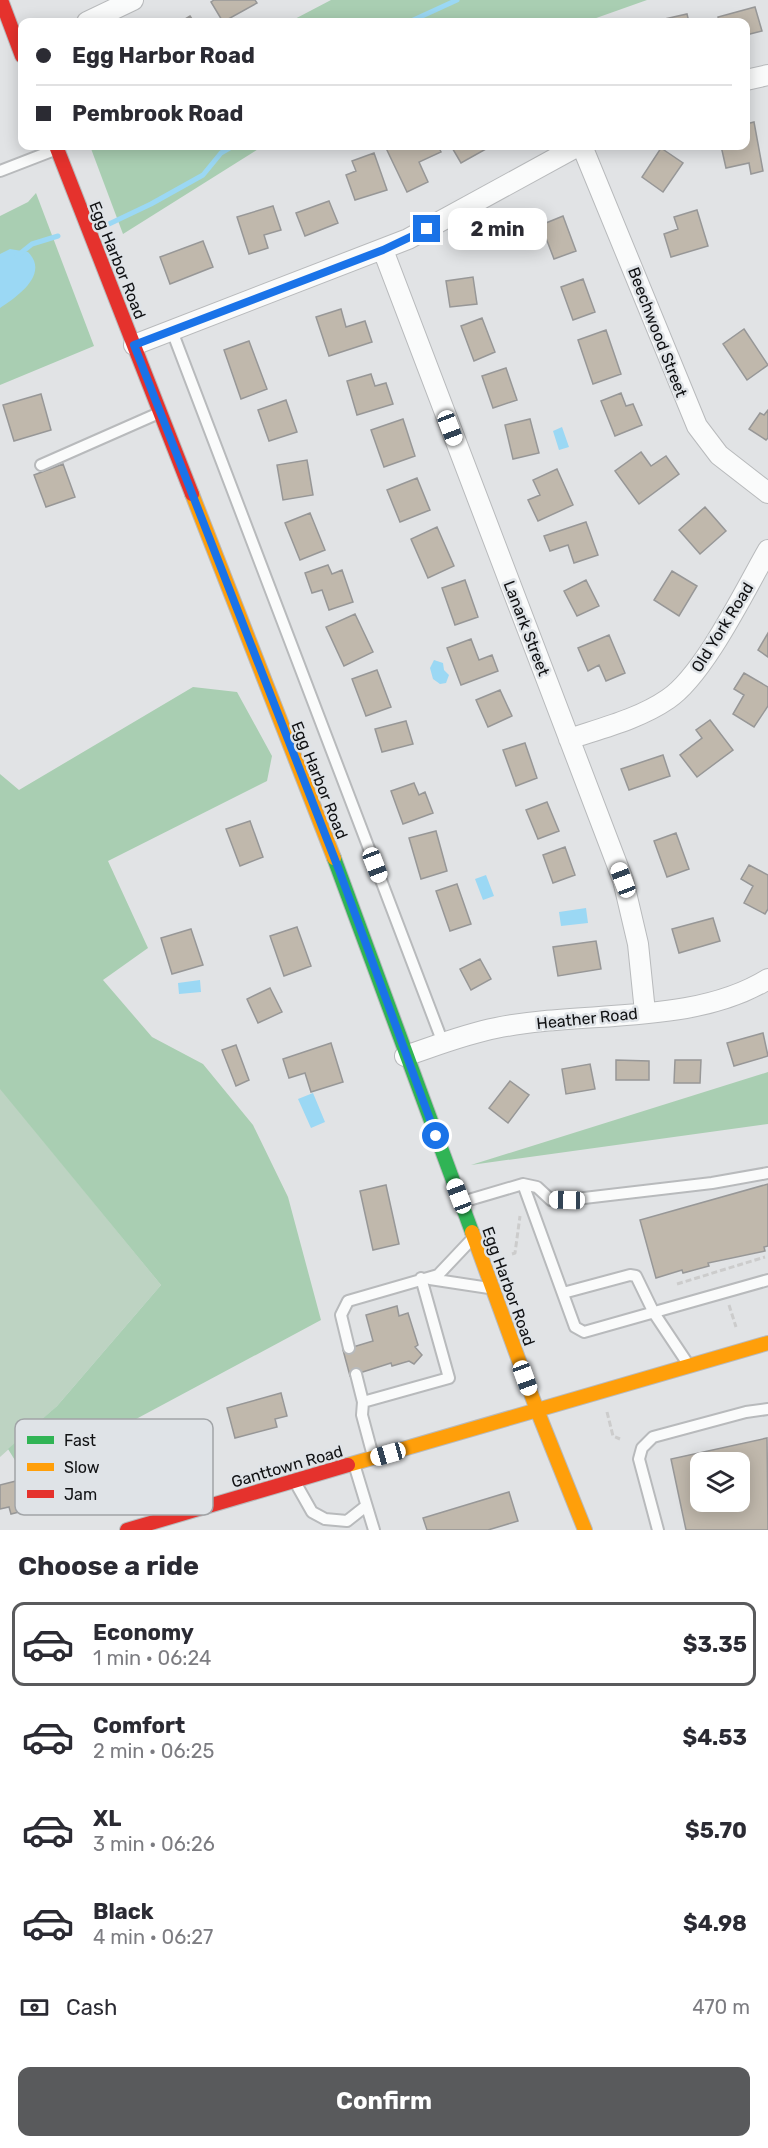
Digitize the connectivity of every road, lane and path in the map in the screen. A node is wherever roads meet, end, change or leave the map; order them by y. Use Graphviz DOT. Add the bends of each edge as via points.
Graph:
graph roads {
  1 [pos="1,0"];
  2 [pos="133,0"];
  3 [pos="95,18"];
  4 [pos="18,42"];
  5 [pos="768,75"];
  6 [pos="750,79"];
  7 [pos="49,150"];
  8 [pos="57,150"];
  9 [pos="573,150"];
  10 [pos="582,150"];
  11 [pos="0,171"];
  12 [pos="383,250"];
  13 [pos="172,331"];
  14 [pos="134,345"];
  15 [pos="160,412"];
  16 [pos="41,465"];
  17 [pos="768,493"];
  18 [pos="768,550"];
  19 [pos="569,739"];
  20 [pos="768,979"];
  21 [pos="645,1012"];
  22 [pos="443,1044"];
  23 [pos="405,1056"];
  24 [pos="768,1173"];
  25 [pos="523,1184"];
  26 [pos="461,1202"];
  27 [pos="474,1237"];
  28 [pos="765,1257"];
  29 [pos="421,1278"];
  30 [pos="768,1280"];
  31 [pos="678,1284"];
  32 [pos="493,1289"];
  33 [pos="563,1293"];
  34 [pos="729,1305"];
  35 [pos="654,1313"];
  36 [pos="736,1327"];
  37 [pos="768,1342"];
  38 [pos="349,1348"];
  39 [pos="688,1365"];
  40 [pos="356,1374"];
  41 [pos="363,1402"];
  42 [pos="768,1409"];
  43 [pos="537,1410"];
  44 [pos="607,1412"];
  45 [pos="620,1439"];
  46 [pos="373,1458"];
  47 [pos="354,1464"];
  48 [pos="294,1481"];
  49 [pos="213,1505"];
  50 [pos="366,1506"];
  51 [pos="179,1515"];
  52 [pos="128,1530"];
  53 [pos="374,1530"];
  54 [pos="585,1530"];
  55 [pos="658,1530"];
  1 -- 4 [label="main road"];
  2 -- 3 [label="street"];
  5 -- 6 [label="street"];
  7 -- 11 [label="lane"];
  8 -- 14 [label="main road, Egg Harbor Road"];
  9 -- 12 [label="street"];
  10 -- 17 [label="street, Beechwood Street" via="697,426 719,455"];
  12 -- 13 [label="street"];
  12 -- 19 [label="street, Lanark Street"];
  13 -- 14 [label="street"];
  13 -- 22 [label="lane"];
  14 -- 15 [label="main road, Egg Harbor Road"];
  15 -- 16 [label="lane"];
  15 -- 23 [label="main road, Egg Harbor Road" via="339,870"];
  18 -- 19 [label="street, Old York Road" via="706,655 682,687 668,699 634,716"];
  19 -- 21 [label="street, Lanark Street" via="629,901"];
  20 -- 21 [label="street, Heather Road" via="714,1000"];
  21 -- 22 [label="street, Heather Road" via="497,1028"];
  22 -- 23 [label="street, Heather Road"];
  23 -- 26 [label="main road, Egg Harbor Road"];
  24 -- 25 [label="lane" via="567,1200 551,1200 537,1187"];
  25 -- 26 [label="lane"];
  25 -- 33 [label="lane"];
  26 -- 27 [label="main road, Egg Harbor Road"];
  27 -- 29 [label="lane" via="438,1275"];
  27 -- 32 [label="main road, Egg Harbor Road"];
  28 -- 31 [label="path"];
  29 -- 32 [label="lane"];
  29 -- 38 [label="lane" via="348,1301 340,1315"];
  29 -- 41 [label="lane" via="449,1378"];
  30 -- 35 [label="lane"];
  32 -- 43 [label="main road, Egg Harbor Road"];
  33 -- 35 [label="lane" via="636,1276"];
  33 -- 35 [label="lane" via="575,1327 584,1332"];
  34 -- 36 [label="path"];
  35 -- 39 [label="lane"];
  37 -- 39 [label="main road, Ganttown Road"];
  39 -- 43 [label="main road, Ganttown Road"];
  40 -- 41 [label="lane"];
  41 -- 46 [label="lane" via="362,1415"];
  42 -- 55 [label="lane" via="653,1437 642,1448 639,1459"];
  43 -- 46 [label="main road, Ganttown Road"];
  43 -- 54 [label="main road, Egg Harbor Road"];
  44 -- 45 [label="path" via="613,1436"];
  46 -- 47 [label="main road, Ganttown Road"];
  47 -- 48 [label="main road, Ganttown Road"];
  47 -- 50 [label="lane"];
  48 -- 49 [label="main road, Ganttown Road"];
  48 -- 50 [label="lane" via="312,1512 325,1519 347,1521"];
  50 -- 53 [label="lane"];
  51 -- 52 [label="main road, Ganttown Road"];
}
